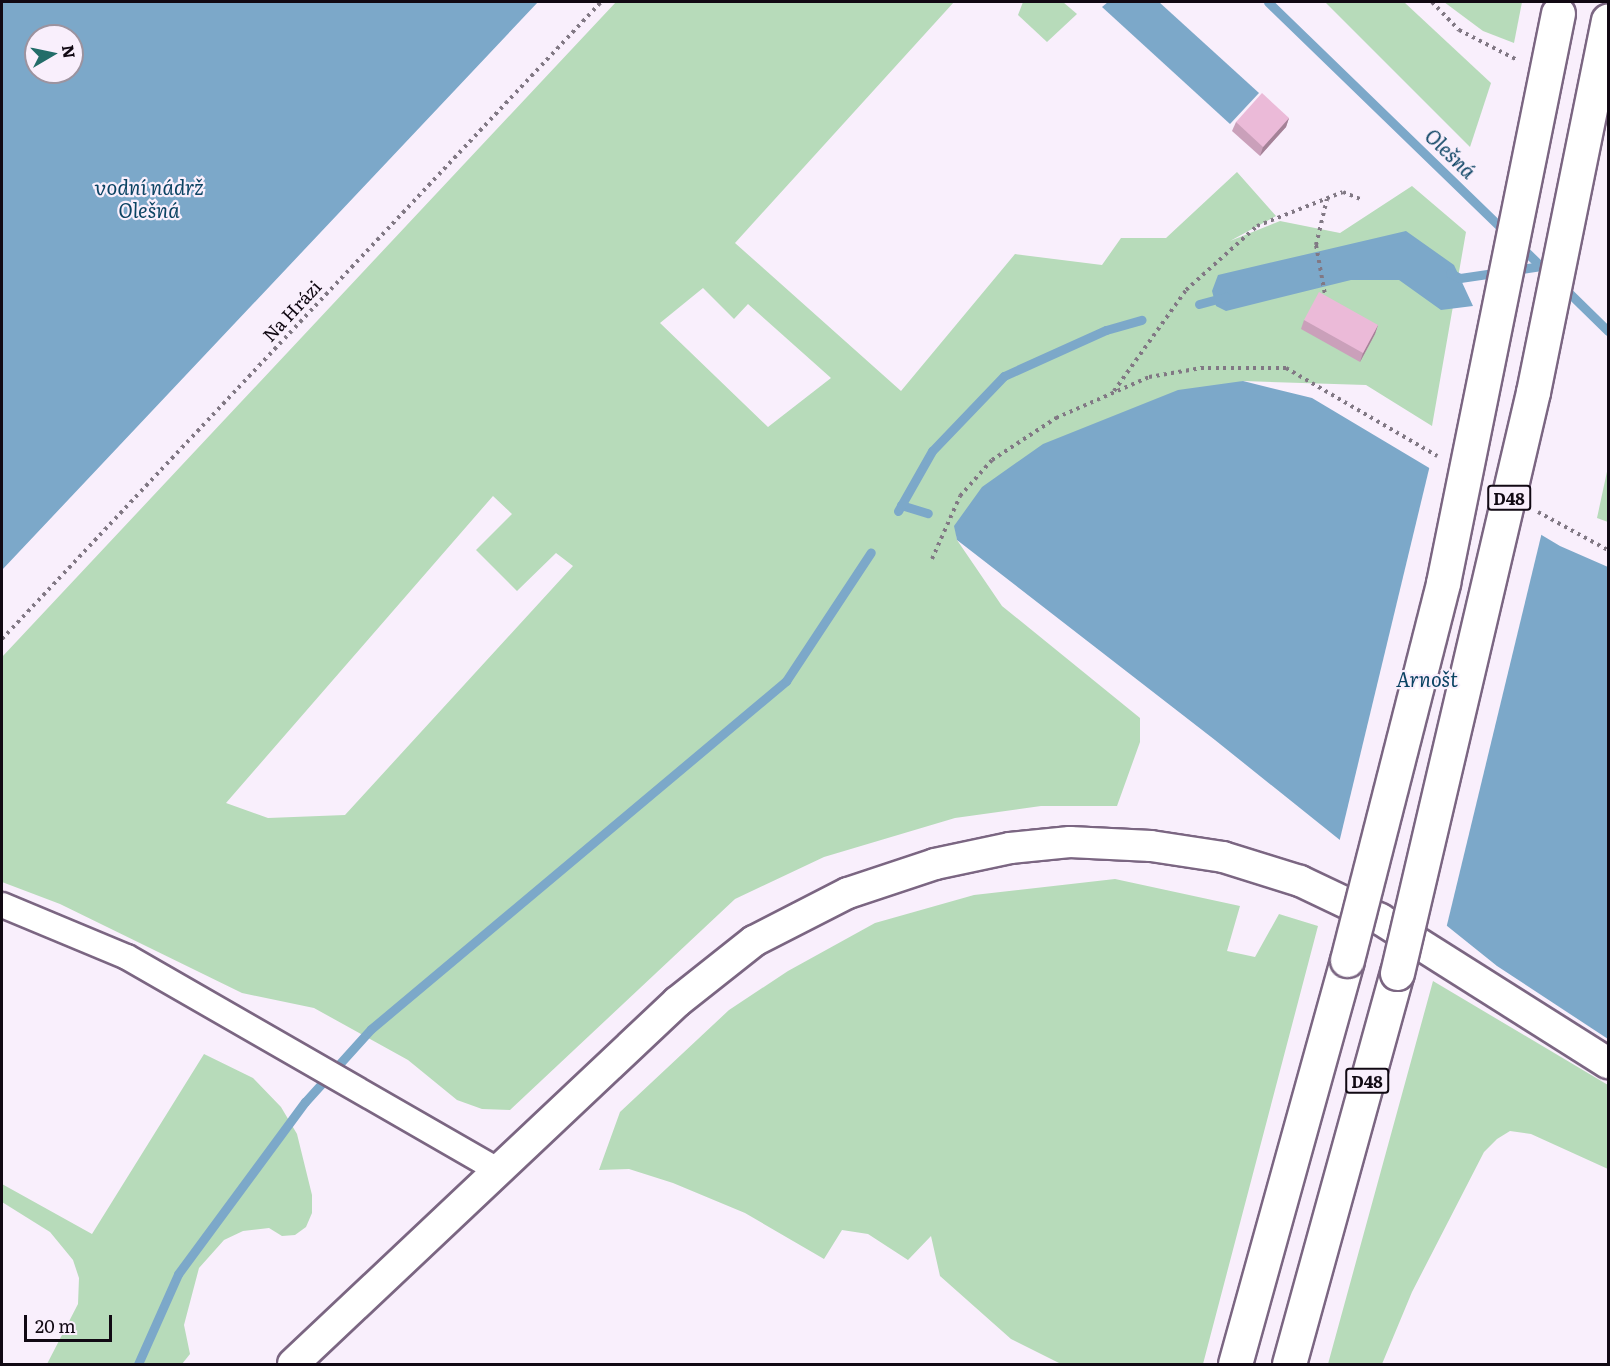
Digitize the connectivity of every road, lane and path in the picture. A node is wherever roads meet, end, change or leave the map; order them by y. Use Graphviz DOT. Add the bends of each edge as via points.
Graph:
graph roads {
  1 [pos="601,2"];
  2 [pos="1432,2"];
  3 [pos="1559,7"];
  4 [pos="1608,20"];
  5 [pos="1511,58"];
  6 [pos="1327,199"];
  7 [pos="1363,200"];
  8 [pos="1326,300"];
  9 [pos="1114,392"];
  10 [pos="1447,463"];
  11 [pos="1528,507"];
  12 [pos="1608,550"];
  13 [pos="932,559"];
  14 [pos="2,639"];
  15 [pos="2,905"];
  16 [pos="1608,1062"];
  17 [pos="499,1171"];
  18 [pos="293,1365"];
  19 [pos="1235,1365"];
  20 [pos="1289,1365"];
  1 -- 14 [label="path, Na Hrázi"];
  2 -- 5 [label="path" via="1459,30"];
  3 -- 19 [label="highway, D48, bridge" via="1443,583 1347,960"];
  4 -- 20 [label="highway, D48, bridge" via="1533,392 1397,973"];
  6 -- 7 [label="path" via="1343,192"];
  6 -- 8 [label="path" via="1317,251"];
  6 -- 9 [label="path" via="1257,226 1186,290"];
  9 -- 10 [label="path" via="1149,377 1201,368 1286,368"];
  9 -- 13 [label="path" via="1056,418 992,460 960,496"];
  11 -- 12 [label="path"];
  15 -- 17 [label="street" via="127,957"];
  16 -- 17 [label="street" via="1380,919 1300,881 1222,857 1151,846 1070,842 1020,847 935,864 848,893 754,941 677,1002"];
  17 -- 18 [label="street"];
}
